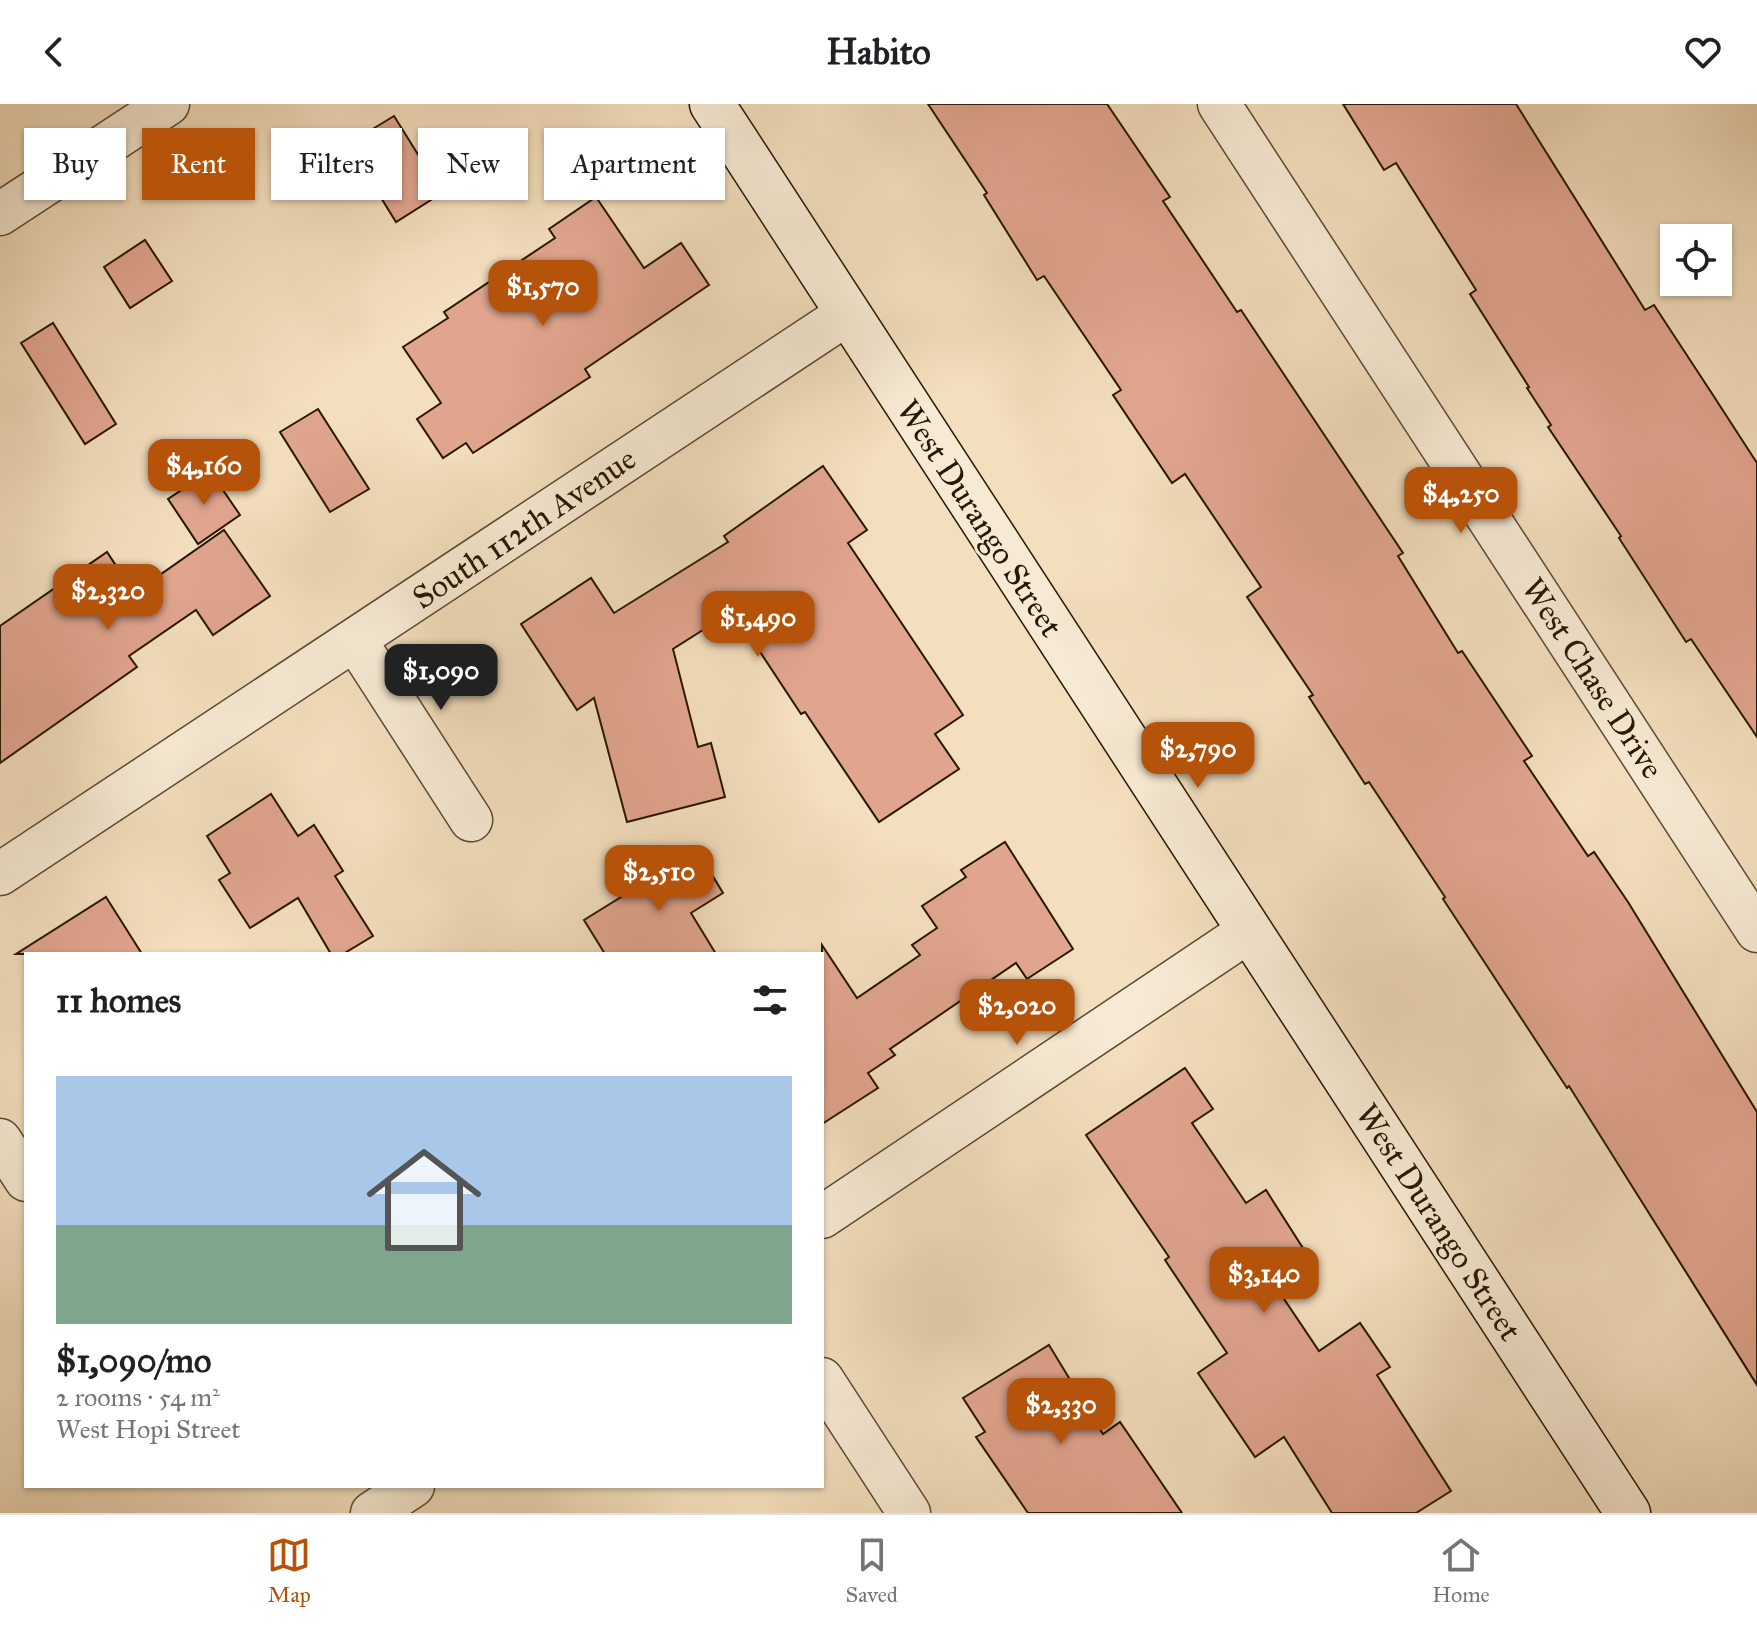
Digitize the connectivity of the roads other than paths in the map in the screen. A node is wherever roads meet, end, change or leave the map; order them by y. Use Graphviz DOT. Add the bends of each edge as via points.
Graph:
graph roads {
  1 [pos="168,104"];
  2 [pos="712,104"];
  3 [pos="1219,104"];
  4 [pos="0,214"];
  5 [pos="847,314"];
  6 [pos="355,640"];
  7 [pos="471,820"];
  8 [pos="0,874"];
  9 [pos="1249,931"];
  10 [pos="1757,931"];
  11 [pos="0,1140"];
  12 [pos="24,1177"];
  13 [pos="824,1216"];
  14 [pos="824,1382"];
  15 [pos="410,1488"];
  16 [pos="372,1513"];
  17 [pos="909,1513"];
  18 [pos="1628,1513"];
  1 -- 4 [label="street"];
  2 -- 5 [label="street, West Durango Street"];
  3 -- 10 [label="street, West Chase Drive"];
  5 -- 6 [label="street, South 112th Avenue"];
  5 -- 9 [label="street, West Durango Street"];
  6 -- 7 [label="street"];
  6 -- 8 [label="street, South 112th Avenue"];
  9 -- 13 [label="street"];
  9 -- 18 [label="street, West Durango Street"];
  11 -- 12 [label="street"];
  14 -- 17 [label="street"];
  15 -- 16 [label="street"];
}
